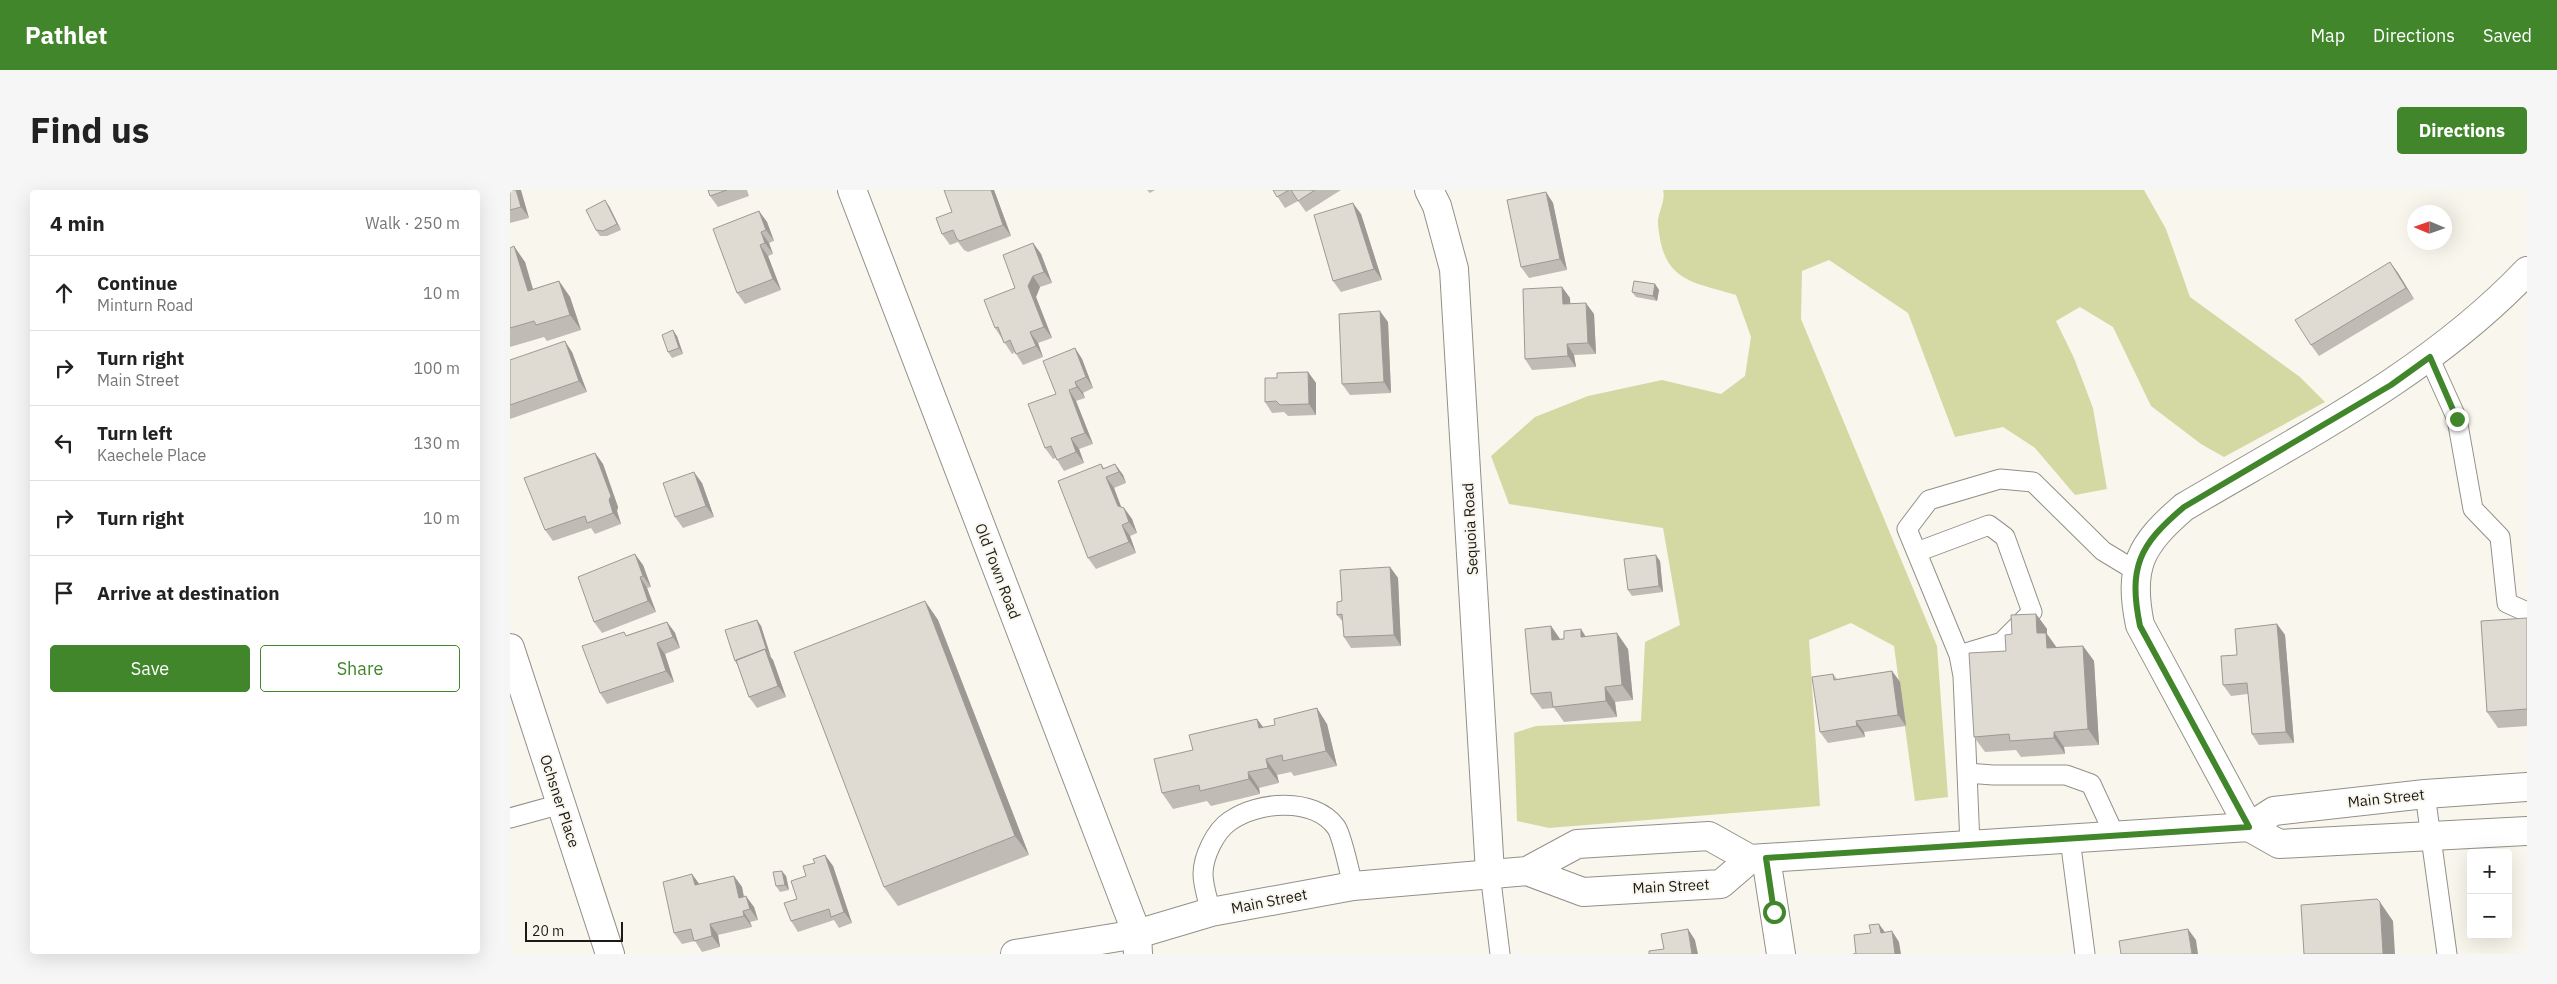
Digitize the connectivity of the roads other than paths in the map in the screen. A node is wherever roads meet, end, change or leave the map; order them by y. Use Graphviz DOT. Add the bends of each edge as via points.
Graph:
graph roads {
  1 [pos="852,190"];
  2 [pos="1429,190"];
  3 [pos="2527,271"];
  4 [pos="2430,357"];
  5 [pos="1917,552"];
  6 [pos="2136,571"];
  7 [pos="2527,612"];
  8 [pos="510,648"];
  9 [pos="1959,655"];
  10 [pos="1967,773"];
  11 [pos="2527,787"];
  12 [pos="2425,794"];
  13 [pos="561,804"];
  14 [pos="510,818"];
  15 [pos="2249,827"];
  16 [pos="2527,831"];
  17 [pos="2115,836"];
  18 [pos="2431,837"];
  19 [pos="2070,839"];
  20 [pos="1970,845"];
  21 [pos="1758,859"];
  22 [pos="1527,871"];
  23 [pos="1490,873"];
  24 [pos="1353,886"];
  25 [pos="1211,912"];
  26 [pos="1138,944"];
  27 [pos="610,954"];
  28 [pos="1015,954"];
  29 [pos="1500,954"];
  30 [pos="1781,954"];
  31 [pos="2085,954"];
  32 [pos="2447,954"];
  1 -- 26 [label="main road, Old Town Road"];
  2 -- 23 [label="main road, Sequoia Road" via="1437,206 1454,269"];
  3 -- 4 [label="main road" via="2503,296"];
  4 -- 6 [label="main road" via="2391,385 2184,507 2144,547"];
  4 -- 7 [label="lane" via="2457,419 2473,509 2500,537 2507,603"];
  5 -- 6 [label="lane" via="1907,530 1929,500 2000,479 2033,482 2103,551"];
  5 -- 9 [label="lane"];
  5 -- 9 [label="lane" via="1990,525 2005,537 2032,612 2002,642"];
  6 -- 15 [label="main road" via="2135,600 2140,626"];
  8 -- 13 [label="main road, Ochsner Place"];
  9 -- 10 [label="lane" via="1963,676"];
  10 -- 17 [label="lane" via="2066,775 2091,784"];
  10 -- 20 [label="lane"];
  11 -- 12 [label="main road, Main Street"];
  12 -- 15 [label="main road, Main Street" via="2274,810"];
  12 -- 18 [label="lane"];
  13 -- 14 [label="lane"];
  13 -- 27 [label="main road, Ochsner Place"];
  15 -- 17 [label="main road"];
  15 -- 18 [label="main road" via="2279,844"];
  16 -- 18 [label="main road"];
  17 -- 19 [label="main road"];
  18 -- 32 [label="lane"];
  19 -- 20 [label="main road"];
  19 -- 31 [label="lane"];
  20 -- 21 [label="main road"];
  21 -- 22 [label="main road, Main Street" via="1721,884 1583,892"];
  21 -- 22 [label="main road, Main Street" via="1709,836 1577,844"];
  21 -- 30 [label="main road"];
  22 -- 23 [label="main road, Main Street"];
  23 -- 24 [label="main road, Main Street"];
  23 -- 29 [label="lane"];
  24 -- 25 [label="main road, Main Street"];
  24 -- 25 [label="lane" via="1337,828 1314,810 1283,806 1258,809 1229,821 1215,838 1202,874"];
  25 -- 26 [label="main road, Main Street"];
  26 -- 28 [label="main road, Main Street"];
}
